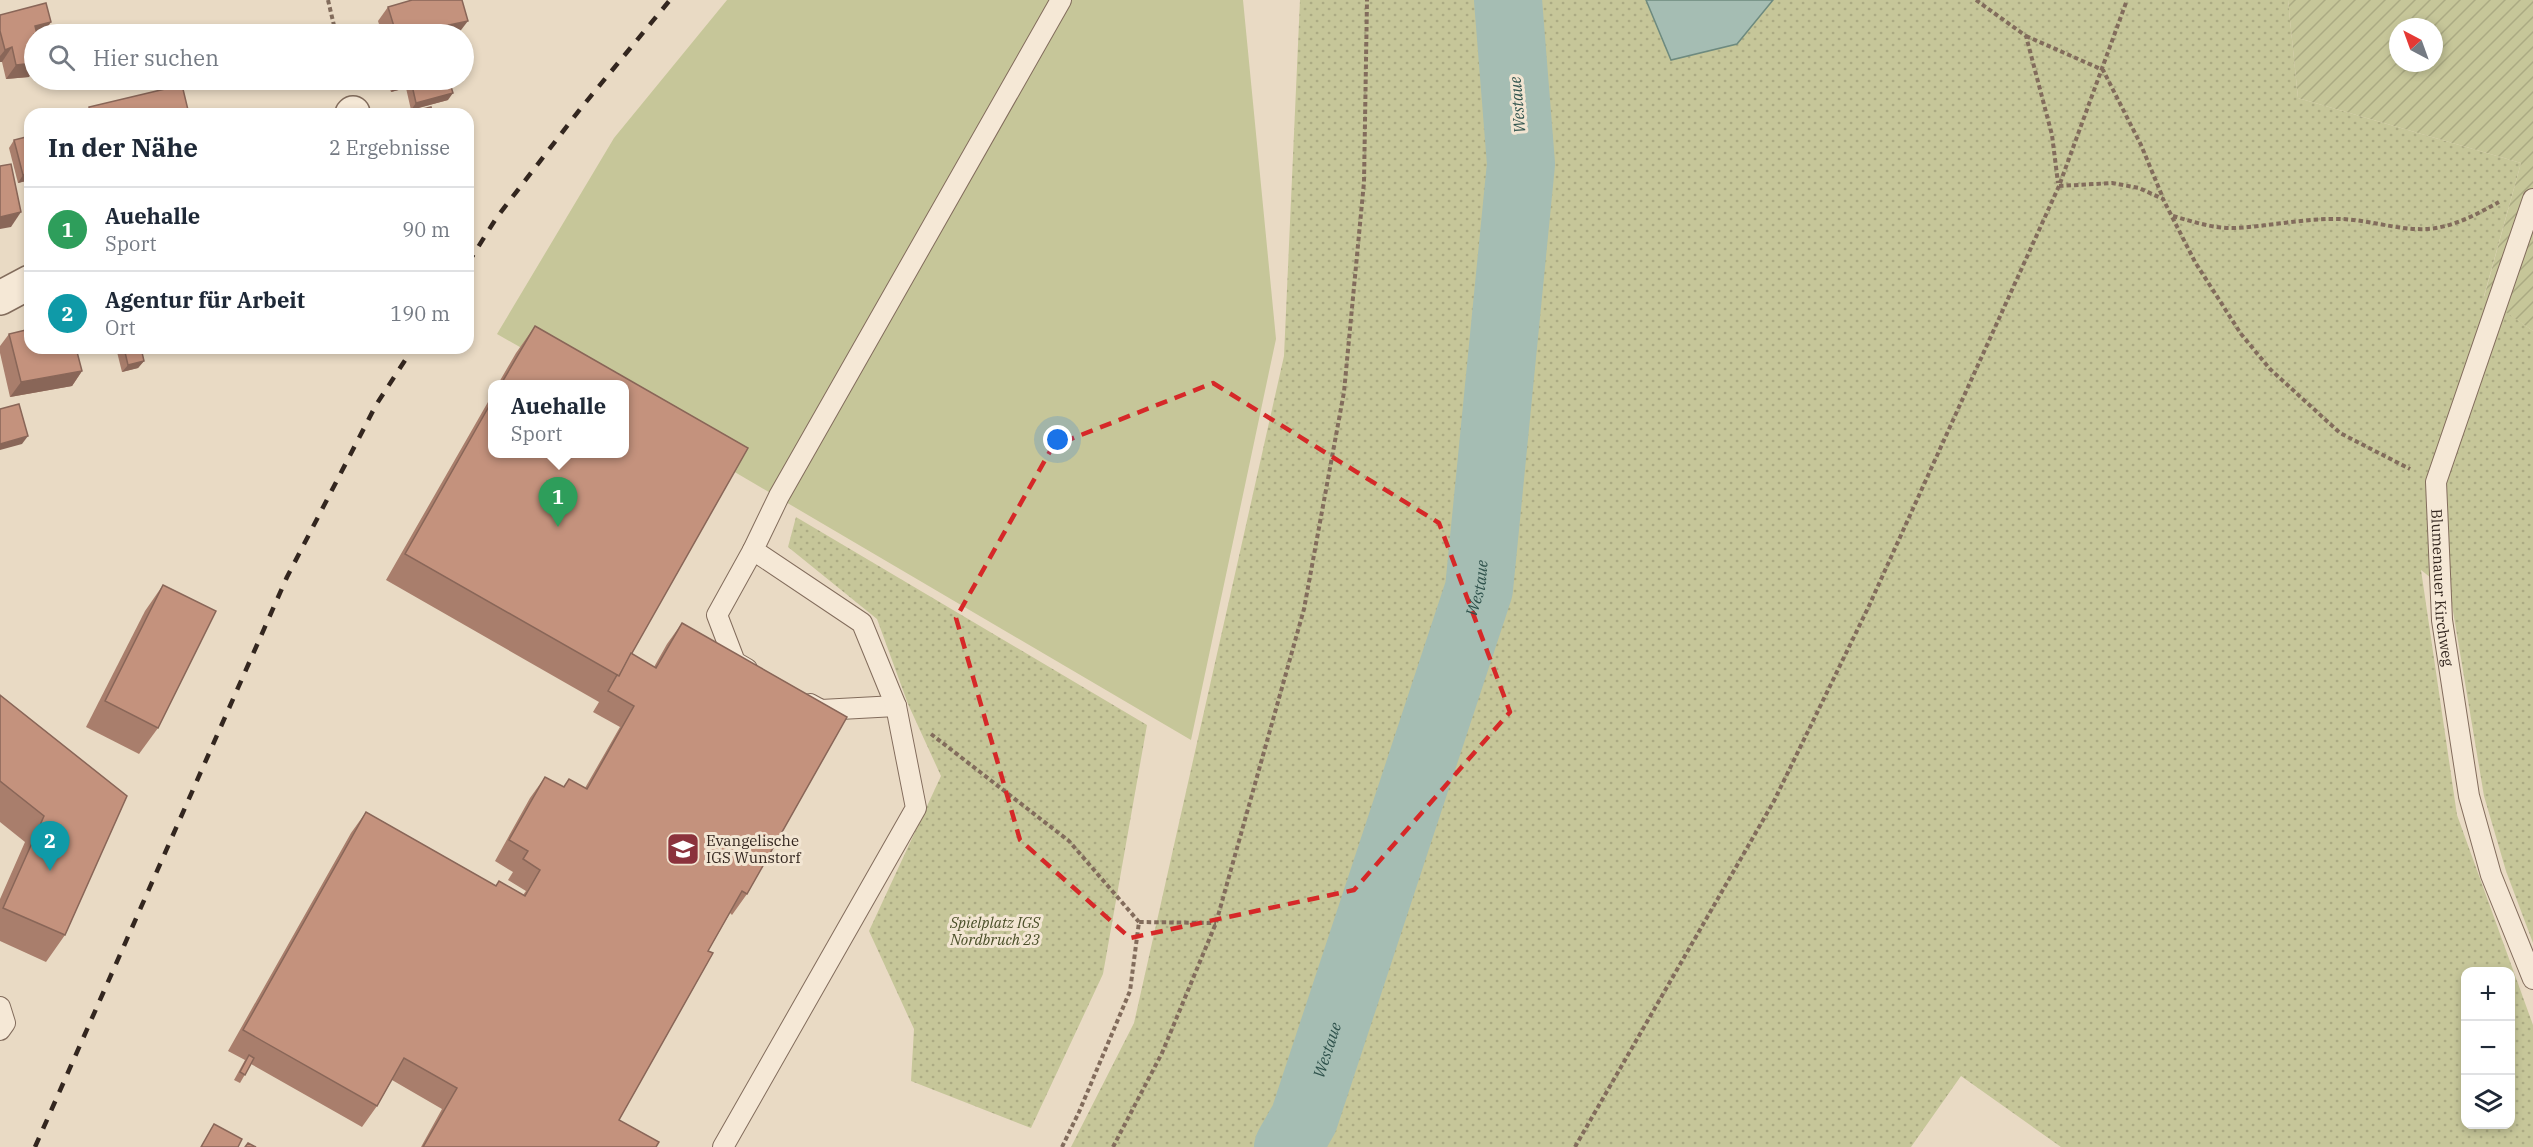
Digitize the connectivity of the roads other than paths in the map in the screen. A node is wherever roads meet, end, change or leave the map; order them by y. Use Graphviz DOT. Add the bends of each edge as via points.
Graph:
graph roads {
  1 [pos="1061,0"];
  2 [pos="2533,199"];
  3 [pos="24,285"];
  4 [pos="0,298"];
  5 [pos="753,550"];
  6 [pos="764,678"];
  7 [pos="792,694"];
  8 [pos="897,706"];
  9 [pos="2533,979"];
  10 [pos="0,1007"];
  11 [pos="0,1030"];
  12 [pos="723,1147"];
  1 -- 5 [label="lane" via="779,496"];
  2 -- 9 [label="lane, Blumenauer Kirchweg" via="2436,482 2442,620 2469,796 2492,874"];
  3 -- 4 [label="street"];
  5 -- 6 [label="lane" via="717,615 735,662"];
  5 -- 8 [label="lane" via="862,623"];
  7 -- 8 [label="lane" via="820,710"];
  8 -- 12 [label="lane" via="916,808"];
  10 -- 11 [label="lane" via="5,1023"];
}
